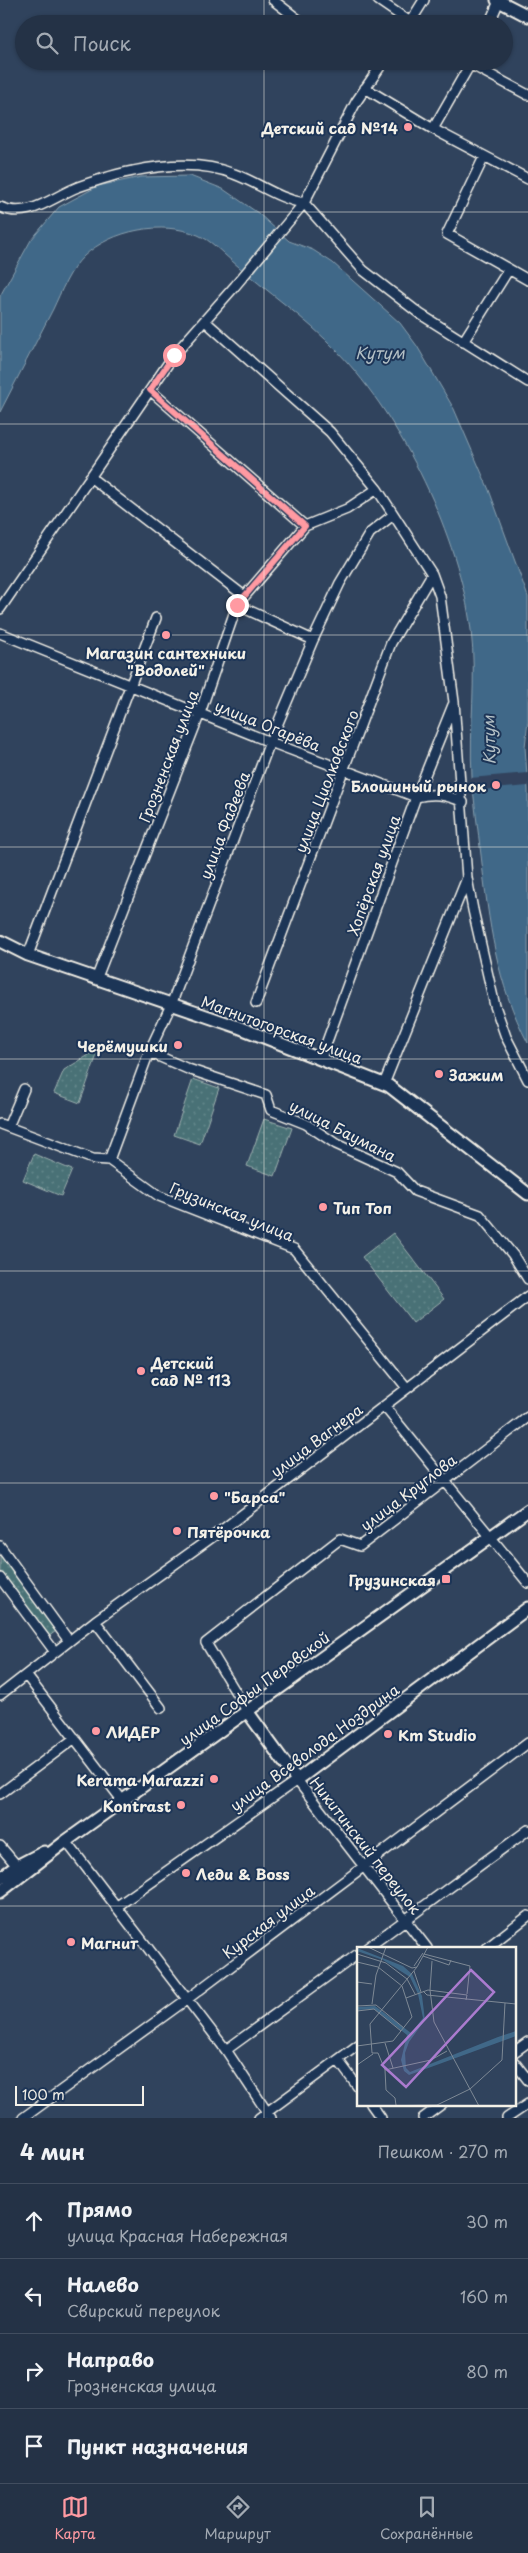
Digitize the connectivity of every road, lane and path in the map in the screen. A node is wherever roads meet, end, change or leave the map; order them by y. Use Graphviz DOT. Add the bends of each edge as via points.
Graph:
graph roads {
  1 [pos="273,0"];
  2 [pos="378,0"];
  3 [pos="424,0"];
  4 [pos="498,0"];
  5 [pos="292,15"];
  6 [pos="400,15"];
  7 [pos="416,15"];
  8 [pos="492,15"];
  9 [pos="528,16"];
  10 [pos="377,70"];
  11 [pos="467,70"];
  12 [pos="483,70"];
  13 [pos="365,88"];
  14 [pos="528,95"];
  15 [pos="433,129"];
  16 [pos="484,156"];
  17 [pos="528,179"];
  18 [pos="304,203"];
  19 [pos="0,207"];
  20 [pos="509,269"];
  21 [pos="528,280"];
  22 [pos="205,320"];
  23 [pos="463,342"];
  24 [pos="528,382"];
  25 [pos="150,390"];
  26 [pos="90,477"];
  27 [pos="377,489"];
  28 [pos="393,515"];
  29 [pos="305,526"];
  30 [pos="432,574"];
  31 [pos="243,595"];
  32 [pos="237,605"];
  33 [pos="0,609"];
  34 [pos="156,618"];
  35 [pos="0,633"];
  36 [pos="313,640"];
  37 [pos="131,686"];
  38 [pos="454,702"];
  39 [pos="200,713"];
  40 [pos="270,742"];
  41 [pos="345,770"];
  42 [pos="416,797"];
  43 [pos="463,802"];
  44 [pos="467,878"];
  45 [pos="0,941"];
  46 [pos="28,955"];
  47 [pos="97,977"];
  48 [pos="256,1003"];
  49 [pos="171,1005"];
  50 [pos="149,1052"];
  51 [pos="321,1058"];
  52 [pos="528,1080"];
  53 [pos="384,1084"];
  54 [pos="24,1090"];
  55 [pos="4,1126"];
  56 [pos="109,1160"];
  57 [pos="528,1194"];
  58 [pos="528,1279"];
  59 [pos="528,1296"];
  60 [pos="407,1388"];
  61 [pos="384,1406"];
  62 [pos="528,1417"];
  63 [pos="446,1482"];
  64 [pos="528,1510"];
  65 [pos="491,1537"];
  66 [pos="0,1546"];
  67 [pos="0,1578"];
  68 [pos="528,1583"];
  69 [pos="528,1608"];
  70 [pos="95,1621"];
  71 [pos="69,1641"];
  72 [pos="55,1652"];
  73 [pos="26,1675"];
  74 [pos="0,1695"];
  75 [pos="162,1708"];
  76 [pos="247,1711"];
  77 [pos="75,1738"];
  78 [pos="528,1743"];
  79 [pos="297,1780"];
  80 [pos="0,1794"];
  81 [pos="122,1800"];
  82 [pos="528,1830"];
  83 [pos="66,1841"];
  84 [pos="0,1846"];
  85 [pos="17,1866"];
  86 [pos="363,1866"];
  87 [pos="0,1878"];
  88 [pos="0,1892"];
  89 [pos="116,1907"];
  90 [pos="528,1916"];
  91 [pos="405,1920"];
  92 [pos="368,1947"];
  93 [pos="425,1947"];
  94 [pos="488,1947"];
  95 [pos="357,1955"];
  96 [pos="186,2000"];
  97 [pos="528,2042"];
  98 [pos="357,2046"];
  99 [pos="226,2050"];
  100 [pos="516,2051"];
  101 [pos="338,2060"];
  102 [pos="516,2065"];
  103 [pos="528,2080"];
  104 [pos="357,2086"];
  105 [pos="528,2104"];
  106 [pos="372,2106"];
  107 [pos="439,2106"];
  108 [pos="266,2116"];
  109 [pos="23,2118"];
  110 [pos="381,2118"];
  111 [pos="423,2118"];
  112 [pos="508,2118"];
  1 -- 5 [label="street"];
  2 -- 6 [label="street"];
  3 -- 7 [label="street"];
  4 -- 8 [label="street"];
  4 -- 9 [label="main road"];
  10 -- 13 [label="street"];
  11 -- 15 [label="street"];
  12 -- 14 [label="street"];
  13 -- 15 [label="street"];
  13 -- 18 [label="street"];
  15 -- 16 [label="street"];
  16 -- 17 [label="street"];
  16 -- 20 [label="street" via="447,234"];
  18 -- 19 [label="street" via="287,201 233,173 184,163 123,174 77,188 36,208 12,213"];
  18 -- 22 [label="street"];
  18 -- 23 [label="street" via="363,270"];
  20 -- 21 [label="street"];
  20 -- 23 [label="street"];
  22 -- 25 [label="street" via="174,355"];
  22 -- 27 [label="street" via="330,432"];
  23 -- 24 [label="street"];
  25 -- 26 [label="street"];
  25 -- 29 [label="street"];
  26 -- 31 [label="street"];
  26 -- 33 [label="street"];
  27 -- 28 [label="street"];
  27 -- 29 [label="street, Грозненская улица" via="347,509"];
  28 -- 30 [label="street"];
  28 -- 36 [label="street, улица Фадеева" via="370,533 340,583"];
  29 -- 31 [label="street, Грозненская улица"];
  30 -- 38 [label="street" via="440,596"];
  30 -- 41 [label="street, улица Циолковского" via="391,643"];
  31 -- 32 [label="street, Грозненская улица"];
  32 -- 36 [label="street"];
  32 -- 39 [label="street, Грозненская улица"];
  34 -- 37 [label="street"];
  35 -- 37 [label="street, улица Огарёва"];
  36 -- 40 [label="street, улица Фадеева"];
  37 -- 39 [label="street, улица Огарёва"];
  37 -- 46 [label="street"];
  38 -- 42 [label="street, Хопёрская улица"];
  38 -- 43 [label="street"];
  39 -- 40 [label="street, улица Огарёва"];
  39 -- 47 [label="street, Грозненская улица"];
  40 -- 41 [label="street, улица Огарёва"];
  40 -- 49 [label="street, улица Фадеева"];
  41 -- 42 [label="street, улица Огарёва"];
  41 -- 48 [label="street, улица Циолковского"];
  42 -- 43 [label="street" via="431,793"];
  42 -- 51 [label="street, Хопёрская улица"];
  43 -- 44 [label="street"];
  44 -- 52 [label="street" via="495,1006 506,1038"];
  44 -- 53 [label="street"];
  45 -- 46 [label="main road, Магнитогорская улица"];
  46 -- 47 [label="main road, Магнитогорская улица"];
  47 -- 49 [label="main road, Магнитогорская улица"];
  49 -- 50 [label="street, улица Фадеева"];
  49 -- 51 [label="main road, Магнитогорская улица"];
  50 -- 56 [label="street, улица Фадеева"];
  50 -- 58 [label="street, улица Баумана" via="188,1069 266,1095 271,1110 306,1124 336,1144 398,1172 415,1191 480,1215"];
  51 -- 53 [label="main road, Магнитогорская улица"];
  53 -- 57 [label="main road, Магнитогорская улица"];
  54 -- 55 [label="street"];
  55 -- 56 [label="street, Грузинская улица" via="93,1159"];
  56 -- 60 [label="street, Грузинская улица" via="159,1196 294,1249"];
  59 -- 60 [label="street, улица Вагнера"];
  60 -- 61 [label="street, улица Вагнера"];
  61 -- 63 [label="street"];
  61 -- 70 [label="street, улица Вагнера" via="222,1530"];
  62 -- 63 [label="street, улица Круглова"];
  63 -- 65 [label="street"];
  63 -- 76 [label="street, улица Круглова" via="360,1546 340,1539 206,1643"];
  64 -- 65 [label="main road, улица Софьи Перовской"];
  65 -- 68 [label="street"];
  65 -- 76 [label="main road, улица Софьи Перовской"];
  66 -- 71 [label="street"];
  67 -- 72 [label="street"];
  69 -- 79 [label="main road, улица Всеволода Ноздрина"];
  70 -- 71 [label="street, улица Вагнера"];
  70 -- 75 [label="street"];
  71 -- 72 [label="street, улица Вагнера"];
  72 -- 73 [label="street, улица Вагнера"];
  73 -- 74 [label="street, улица Вагнера"];
  73 -- 77 [label="street"];
  76 -- 79 [label="main road, Никитинский переулок"];
  76 -- 81 [label="main road, улица Софьи Перовской"];
  77 -- 80 [label="street"];
  77 -- 81 [label="street"];
  78 -- 86 [label="street, Курская улица"];
  79 -- 86 [label="street, Никитинский переулок"];
  79 -- 89 [label="street, улица Всеволода Ноздрина"];
  81 -- 83 [label="main road, улица Софьи Перовской"];
  82 -- 91 [label="street"];
  83 -- 85 [label="main road"];
  83 -- 88 [label="main road, улица Софьи Перовской"];
  83 -- 89 [label="street"];
  84 -- 85 [label="street"];
  85 -- 87 [label="main road"];
  86 -- 91 [label="street, Никитинский переулок"];
  86 -- 96 [label="street, Курская улица"];
  89 -- 96 [label="street"];
  90 -- 94 [label="street"];
  91 -- 92 [label="street"];
  91 -- 93 [label="street, Никитинский переулок"];
  95 -- 99 [label="street"];
  96 -- 99 [label="street"];
  96 -- 109 [label="street, Курская улица"];
  97 -- 100 [label="street"];
  98 -- 101 [label="street"];
  99 -- 108 [label="street"];
  101 -- 104 [label="street"];
  101 -- 108 [label="street"];
  102 -- 103 [label="street"];
  105 -- 112 [label="street"];
  106 -- 110 [label="street"];
  107 -- 111 [label="street"];
}
